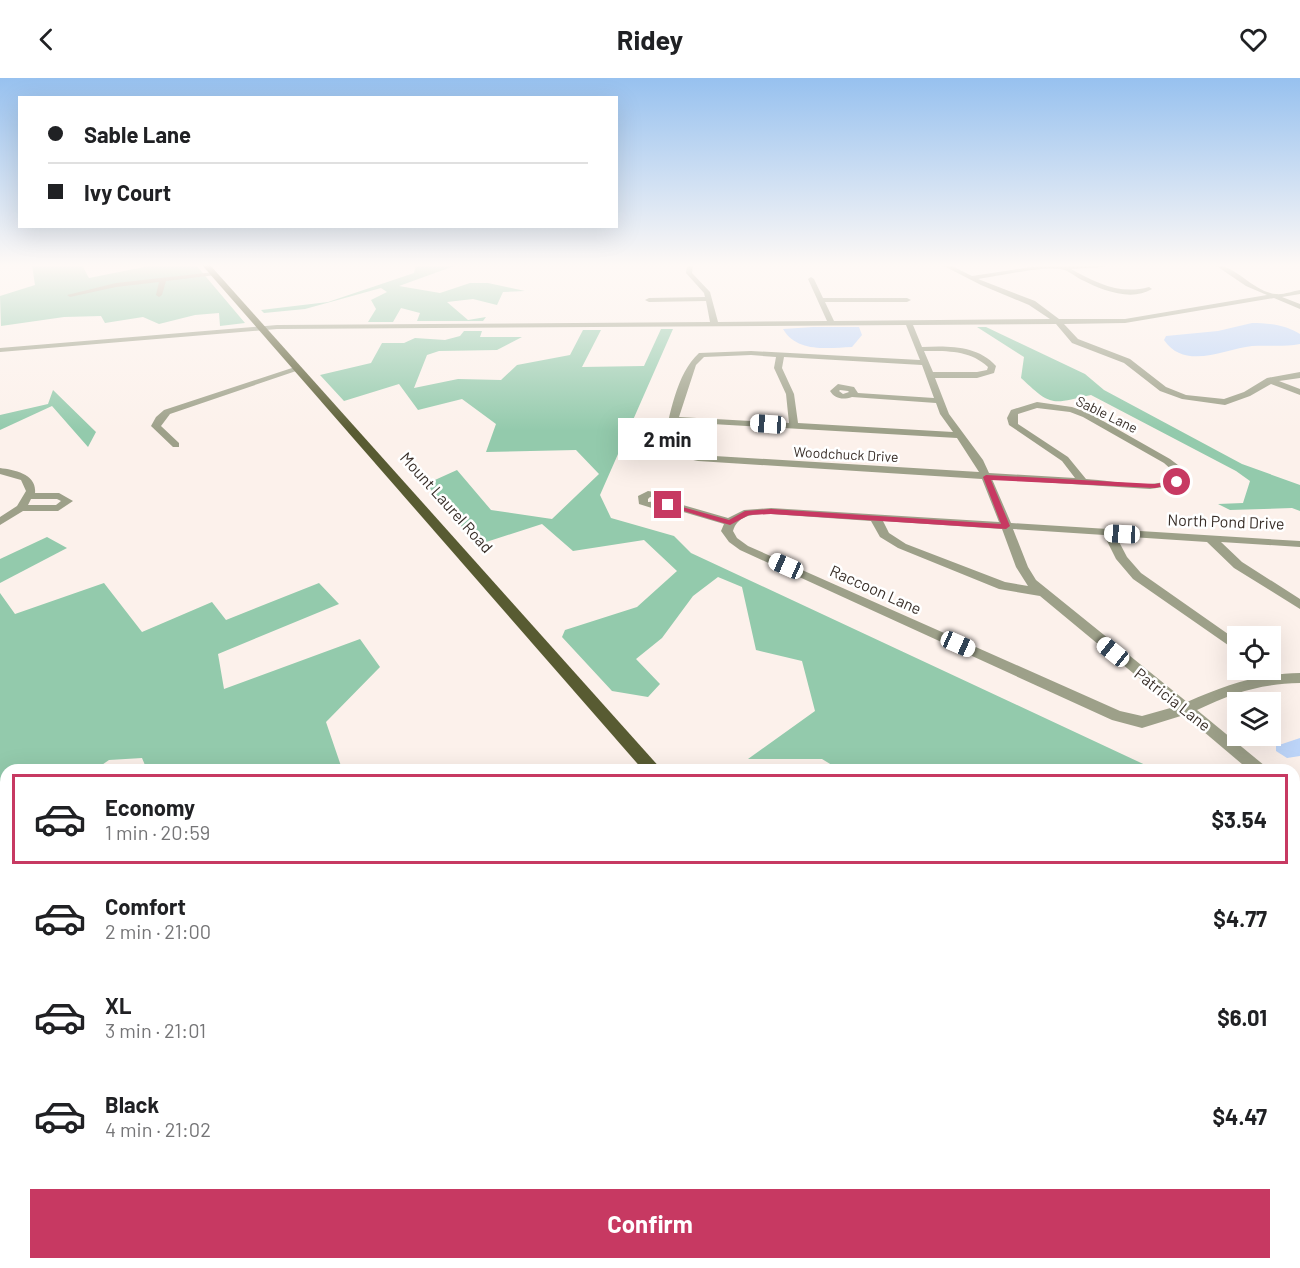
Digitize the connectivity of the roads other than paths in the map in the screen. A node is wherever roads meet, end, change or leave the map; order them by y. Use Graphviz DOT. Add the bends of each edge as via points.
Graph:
graph roads {
  1 [pos="257,321"];
  2 [pos="714,321"];
  3 [pos="830,321"];
  4 [pos="1091,321"];
  5 [pos="1058,322"];
  6 [pos="909,323"];
  7 [pos="715,324"];
  8 [pos="832,324"];
  9 [pos="263,327"];
  10 [pos="919,349"];
  11 [pos="0,350"];
  12 [pos="780,355"];
  13 [pos="922,363"];
  14 [pos="298,369"];
  15 [pos="928,375"];
  16 [pos="1300,375"];
  17 [pos="1270,380"];
  18 [pos="1300,392"];
  19 [pos="853,395"];
  20 [pos="939,401"];
  21 [pos="674,419"];
  22 [pos="794,426"];
  23 [pos="960,435"];
  24 [pos="176,445"];
  25 [pos="0,471"];
  26 [pos="986,477"];
  27 [pos="1083,482"];
  28 [pos="29,496"];
  29 [pos="663,503"];
  30 [pos="21,508"];
  31 [pos="876,519"];
  32 [pos="0,522"];
  33 [pos="730,522"];
  34 [pos="1006,526"];
  35 [pos="1109,534"];
  36 [pos="1212,539"];
  37 [pos="1300,544"];
  38 [pos="1040,592"];
  39 [pos="1300,605"];
  40 [pos="1227,640"];
  41 [pos="1281,675"];
  42 [pos="1300,678"];
  43 [pos="1252,680"];
  44 [pos="1184,708"];
  45 [pos="649,764"];
  46 [pos="1253,764"];
  1 -- 9 [label="main road, Mount Laurel Road"];
  2 -- 7 [label="street"];
  3 -- 8 [label="street"];
  4 -- 5 [label="street"];
  5 -- 6 [label="street"];
  5 -- 17 [label="street" via="1076,340 1127,361 1163,389 1185,397 1225,402"];
  6 -- 8 [label="street"];
  6 -- 10 [label="street, Patricia Lane"];
  7 -- 8 [label="street"];
  7 -- 9 [label="street"];
  9 -- 11 [label="street"];
  9 -- 14 [label="main road, Mount Laurel Road"];
  10 -- 13 [label="street, Patricia Lane"];
  10 -- 15 [label="street" via="963,351 992,366 991,371 976,375"];
  12 -- 13 [label="street, Woodchuck Drive"];
  12 -- 21 [label="street, Woodchuck Drive" via="722,352 698,357 692,364"];
  12 -- 22 [label="street" via="778,368 790,394"];
  13 -- 15 [label="street, Patricia Lane"];
  14 -- 24 [label="street" via="167,412 156,426"];
  14 -- 45 [label="main road, Mount Laurel Road"];
  15 -- 20 [label="street, Patricia Lane"];
  16 -- 17 [label="street"];
  17 -- 18 [label="street"];
  19 -- 20 [label="street"];
  20 -- 23 [label="street, Patricia Lane"];
  21 -- 22 [label="street"];
  21 -- 26 [label="street, Woodchuck Drive" via="668,445 672,452 684,456"];
  22 -- 23 [label="street"];
  23 -- 26 [label="street, Patricia Lane"];
  25 -- 28 [label="street" via="25,479 30,486"];
  26 -- 27 [label="street, Sable Lane"];
  26 -- 34 [label="street, Patricia Lane"];
  27 -- 27 [label="street, Sable Lane" via="1164,486 1177,482 1181,474 1079,412 1044,405 1026,406 1014,412 1012,418 1017,428 1065,459"];
  28 -- 30 [label="street"];
  28 -- 30 [label="street" via="59,496 68,501 58,508"];
  29 -- 33 [label="street"];
  30 -- 32 [label="street"];
  31 -- 33 [label="street" via="763,511 747,513"];
  31 -- 34 [label="street"];
  31 -- 38 [label="street" via="884,535 902,546 1003,586"];
  33 -- 44 [label="street, Raccoon Lane" via="729,536 744,548 1117,716 1142,722"];
  34 -- 35 [label="street, North Pond Drive"];
  34 -- 38 [label="street, Patricia Lane" via="1022,567"];
  35 -- 36 [label="street, North Pond Drive"];
  35 -- 40 [label="street" via="1122,559 1137,576"];
  36 -- 37 [label="street, North Pond Drive"];
  36 -- 39 [label="street" via="1238,565"];
  38 -- 44 [label="street, Patricia Lane"];
  41 -- 42 [label="street"];
  43 -- 44 [label="street"];
  44 -- 46 [label="street, Patricia Lane"];
}
